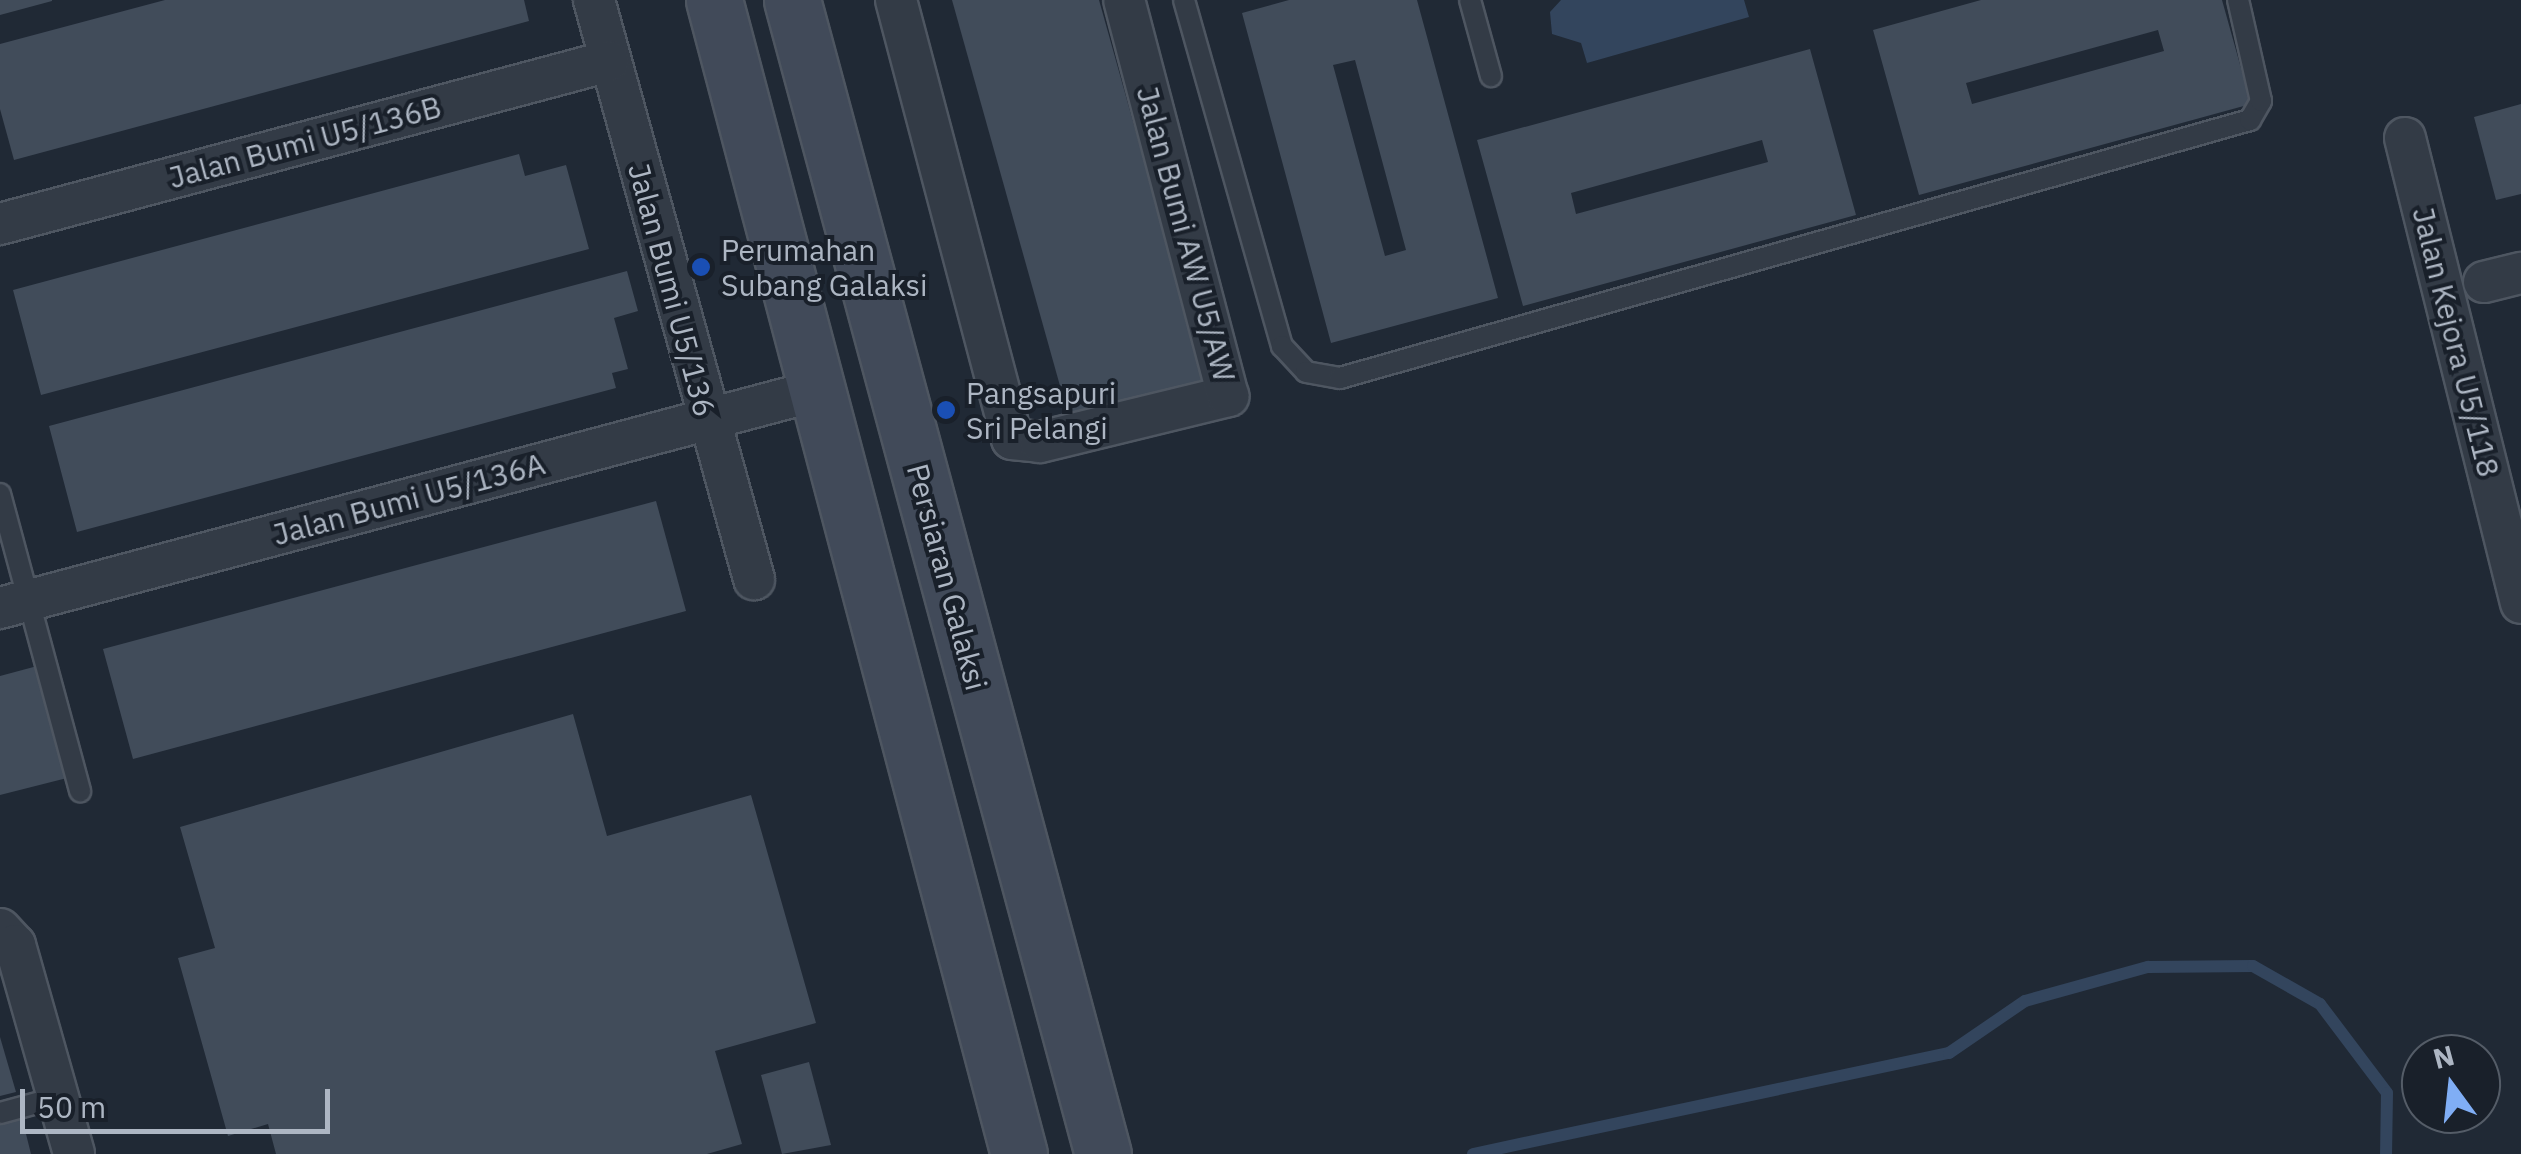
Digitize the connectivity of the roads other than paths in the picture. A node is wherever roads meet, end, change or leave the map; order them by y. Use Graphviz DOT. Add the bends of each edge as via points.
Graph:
graph roads {
  1 [pos="594,0"];
  2 [pos="714,0"];
  3 [pos="792,0"];
  4 [pos="896,0"];
  5 [pos="1124,0"];
  6 [pos="1184,0"];
  7 [pos="1470,0"];
  8 [pos="2238,0"];
  9 [pos="609,61"];
  10 [pos="1491,76"];
  11 [pos="2405,138"];
  12 [pos="0,224"];
  13 [pos="818,390"];
  14 [pos="707,420"];
  15 [pos="0,494"];
  16 [pos="754,578"];
  17 [pos="14,604"];
  18 [pos="2521,604"];
  19 [pos="80,791"];
  20 [pos="0,929"];
  21 [pos="59,1097"];
  22 [pos="0,1113"];
  23 [pos="74,1154"];
  24 [pos="1019,1154"];
  25 [pos="1103,1154"];
  1 -- 9 [label="street, Jalan Bumi U5/136"];
  2 -- 13 [label="main road"];
  3 -- 25 [label="main road, Persiaran Galaksi"];
  4 -- 5 [label="street, Jalan Bumi AW U5/AW" via="1012,438 1040,442 1228,396"];
  6 -- 8 [label="lane" via="1282,346 1306,372 1340,378 2250,120 2261,101"];
  7 -- 10 [label="lane"];
  9 -- 12 [label="street, Jalan Bumi U5/136B"];
  9 -- 14 [label="street, Jalan Bumi U5/136"];
  11 -- 18 [label="street, Jalan Kejora U5/118"];
  13 -- 14 [label="street, Jalan Bumi U5/136A"];
  13 -- 24 [label="main road"];
  14 -- 16 [label="street, Jalan Bumi U5/136"];
  14 -- 17 [label="street, Jalan Bumi U5/136A"];
  15 -- 17 [label="lane"];
  17 -- 19 [label="lane"];
  20 -- 21 [label="street" via="15,945"];
  21 -- 22 [label="lane"];
  21 -- 23 [label="street"];
}
